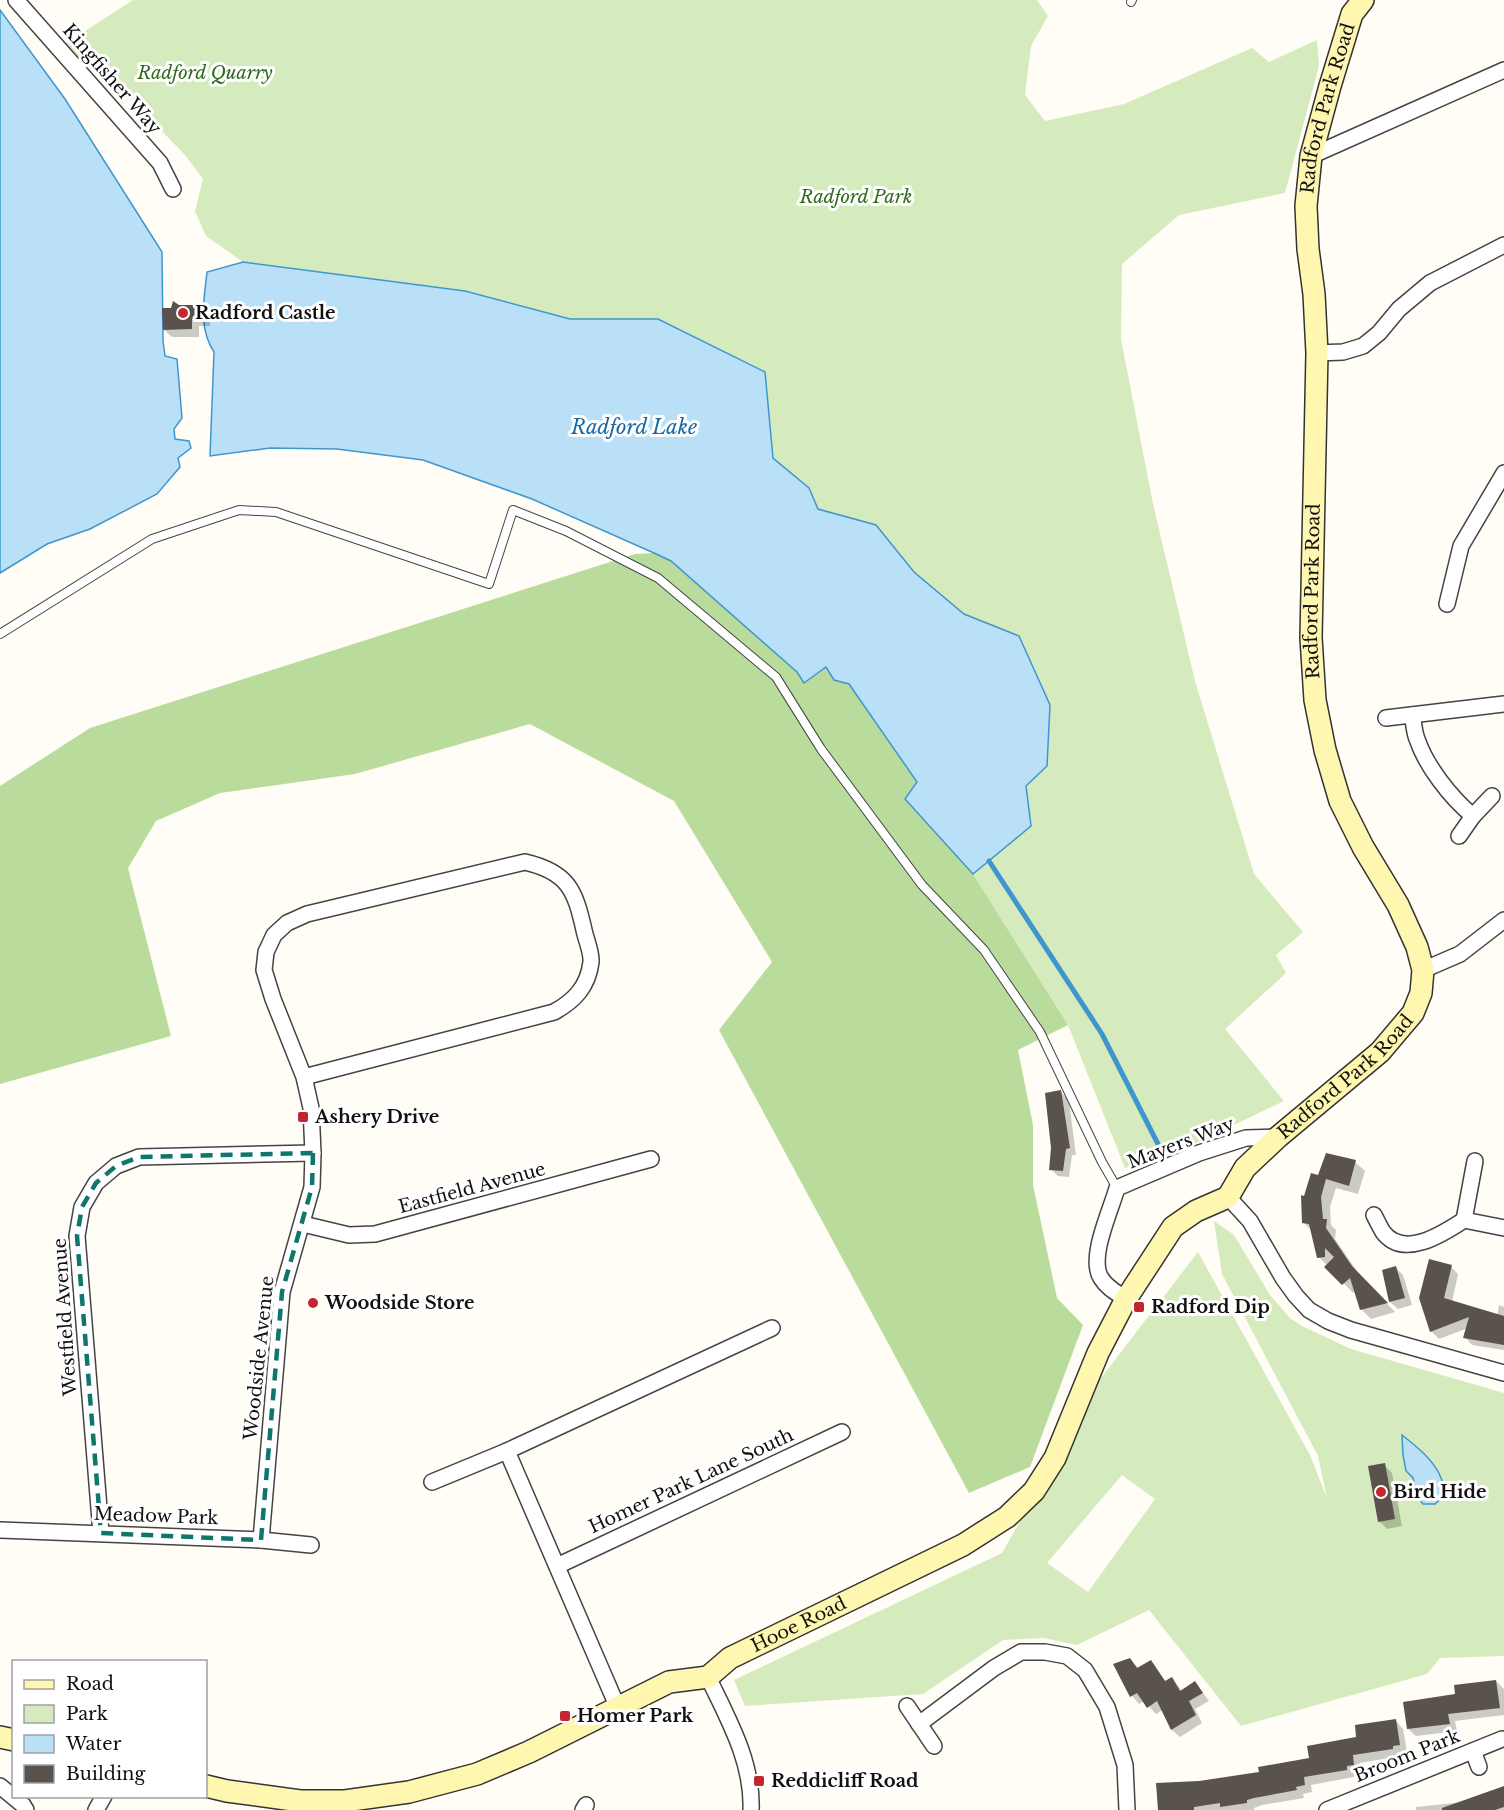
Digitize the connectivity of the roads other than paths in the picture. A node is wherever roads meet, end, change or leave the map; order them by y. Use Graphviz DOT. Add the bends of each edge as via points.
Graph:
graph roads {
  1 [pos="16,0"];
  2 [pos="1363,0"];
  3 [pos="1504,70"];
  4 [pos="1311,156"];
  5 [pos="173,189"];
  6 [pos="1504,245"];
  7 [pos="1317,353"];
  8 [pos="1504,473"];
  9 [pos="1447,604"];
  10 [pos="0,634"];
  11 [pos="1504,704"];
  12 [pos="1412,715"];
  13 [pos="1386,718"];
  14 [pos="1492,796"];
  15 [pos="1473,816"];
  16 [pos="1459,836"];
  17 [pos="1504,920"];
  18 [pos="1423,970"];
  19 [pos="304,1077"];
  20 [pos="1278,1137"];
  21 [pos="313,1153"];
  22 [pos="651,1159"];
  23 [pos="1475,1161"];
  24 [pos="1117,1188"];
  25 [pos="1228,1197"];
  26 [pos="1374,1215"];
  27 [pos="1464,1220"];
  28 [pos="303,1224"];
  29 [pos="1504,1228"];
  30 [pos="1126,1299"];
  31 [pos="772,1328"];
  32 [pos="1504,1373"];
  33 [pos="843,1432"];
  34 [pos="507,1451"];
  35 [pos="432,1482"];
  36 [pos="0,1530"];
  37 [pos="101,1533"];
  38 [pos="261,1540"];
  39 [pos="310,1545"];
  40 [pos="557,1566"];
  41 [pos="708,1677"];
  42 [pos="907,1706"];
  43 [pos="618,1708"];
  44 [pos="919,1724"];
  45 [pos="1502,1739"];
  46 [pos="934,1746"];
  47 [pos="1473,1751"];
  48 [pos="1479,1767"];
  49 [pos="207,1785"];
  50 [pos="0,1786"];
  51 [pos="12,1796"];
  52 [pos="14,1798"];
  53 [pos="345,1805"];
  54 [pos="26,1810"];
  55 [pos="752,1810"];
  56 [pos="1127,1810"];
  57 [pos="1327,1810"];
  1 -- 5 [label="street, Kingfisher Way" via="160,163"];
  2 -- 4 [label="street, Radford Park Road" via="1352,14"];
  3 -- 4 [label="street"];
  4 -- 7 [label="street, Radford Park Road" via="1306,206"];
  6 -- 7 [label="street" via="1430,283 1363,345 1343,352"];
  7 -- 18 [label="street, Radford Park Road" via="1311,638 1315,700 1340,801 1398,905"];
  8 -- 9 [label="street" via="1461,546"];
  10 -- 24 [label="lane" via="152,539 239,510 276,512 489,584 513,510 566,531 658,578 776,677 821,749 922,885 984,950 1040,1032"];
  11 -- 12 [label="street"];
  12 -- 13 [label="street"];
  12 -- 15 [label="street" via="1425,756 1447,790"];
  14 -- 15 [label="street"];
  15 -- 16 [label="street"];
  17 -- 18 [label="street" via="1460,954"];
  18 -- 20 [label="street, Radford Park Road" via="1421,993 1413,1014 1380,1052"];
  19 -- 19 [label="street" via="264,970 266,952 274,935 287,923 307,914 525,862 546,867 564,880 578,901 591,960 585,982 572,1002 554,1012"];
  19 -- 21 [label="street, Woodside Avenue" via="311,1108"];
  20 -- 24 [label="street, Mayers Way" via="1246,1138"];
  20 -- 25 [label="street, Radford Park Road" via="1245,1168"];
  21 -- 28 [label="street, Woodside Avenue" via="312,1187"];
  21 -- 37 [label="street, Westfield Avenue" via="139,1157 116,1166 96,1184 82,1207 77,1236"];
  22 -- 28 [label="street, Eastfield Avenue" via="375,1234 349,1235"];
  23 -- 27 [label="street"];
  24 -- 30 [label="street, Mayers Way" via="1096,1264 1101,1278"];
  25 -- 30 [label="street, Hooe Road" via="1173,1227"];
  25 -- 32 [label="street" via="1250,1221 1283,1278 1309,1310 1351,1330"];
  26 -- 27 [label="street" via="1384,1234 1397,1242 1424,1243"];
  27 -- 29 [label="street"];
  28 -- 38 [label="street, Woodside Avenue" via="282,1292"];
  30 -- 41 [label="street, Hooe Road" via="1098,1353 1055,1458 1034,1491 1007,1517 963,1545 730,1658"];
  31 -- 34 [label="street"];
  33 -- 40 [label="street, Homer Park Lane South"];
  34 -- 35 [label="street"];
  34 -- 40 [label="street"];
  36 -- 37 [label="street, Meadow Park"];
  37 -- 38 [label="street, Meadow Park"];
  38 -- 39 [label="street, Meadow Park"];
  40 -- 43 [label="street"];
  41 -- 43 [label="street" via="675,1680"];
  41 -- 55 [label="street" via="741,1745"];
  42 -- 44 [label="street"];
  43 -- 53 [label="street" via="477,1774"];
  44 -- 46 [label="street"];
  44 -- 56 [label="street" via="1022,1652 1067,1656 1085,1670 1107,1707 1125,1765"];
  45 -- 47 [label="street, Broom Park"];
  47 -- 48 [label="street"];
  47 -- 57 [label="street, Broom Park"];
  49 -- 53 [label="street"];
  50 -- 51 [label="street"];
  52 -- 54 [label="street"];
}
